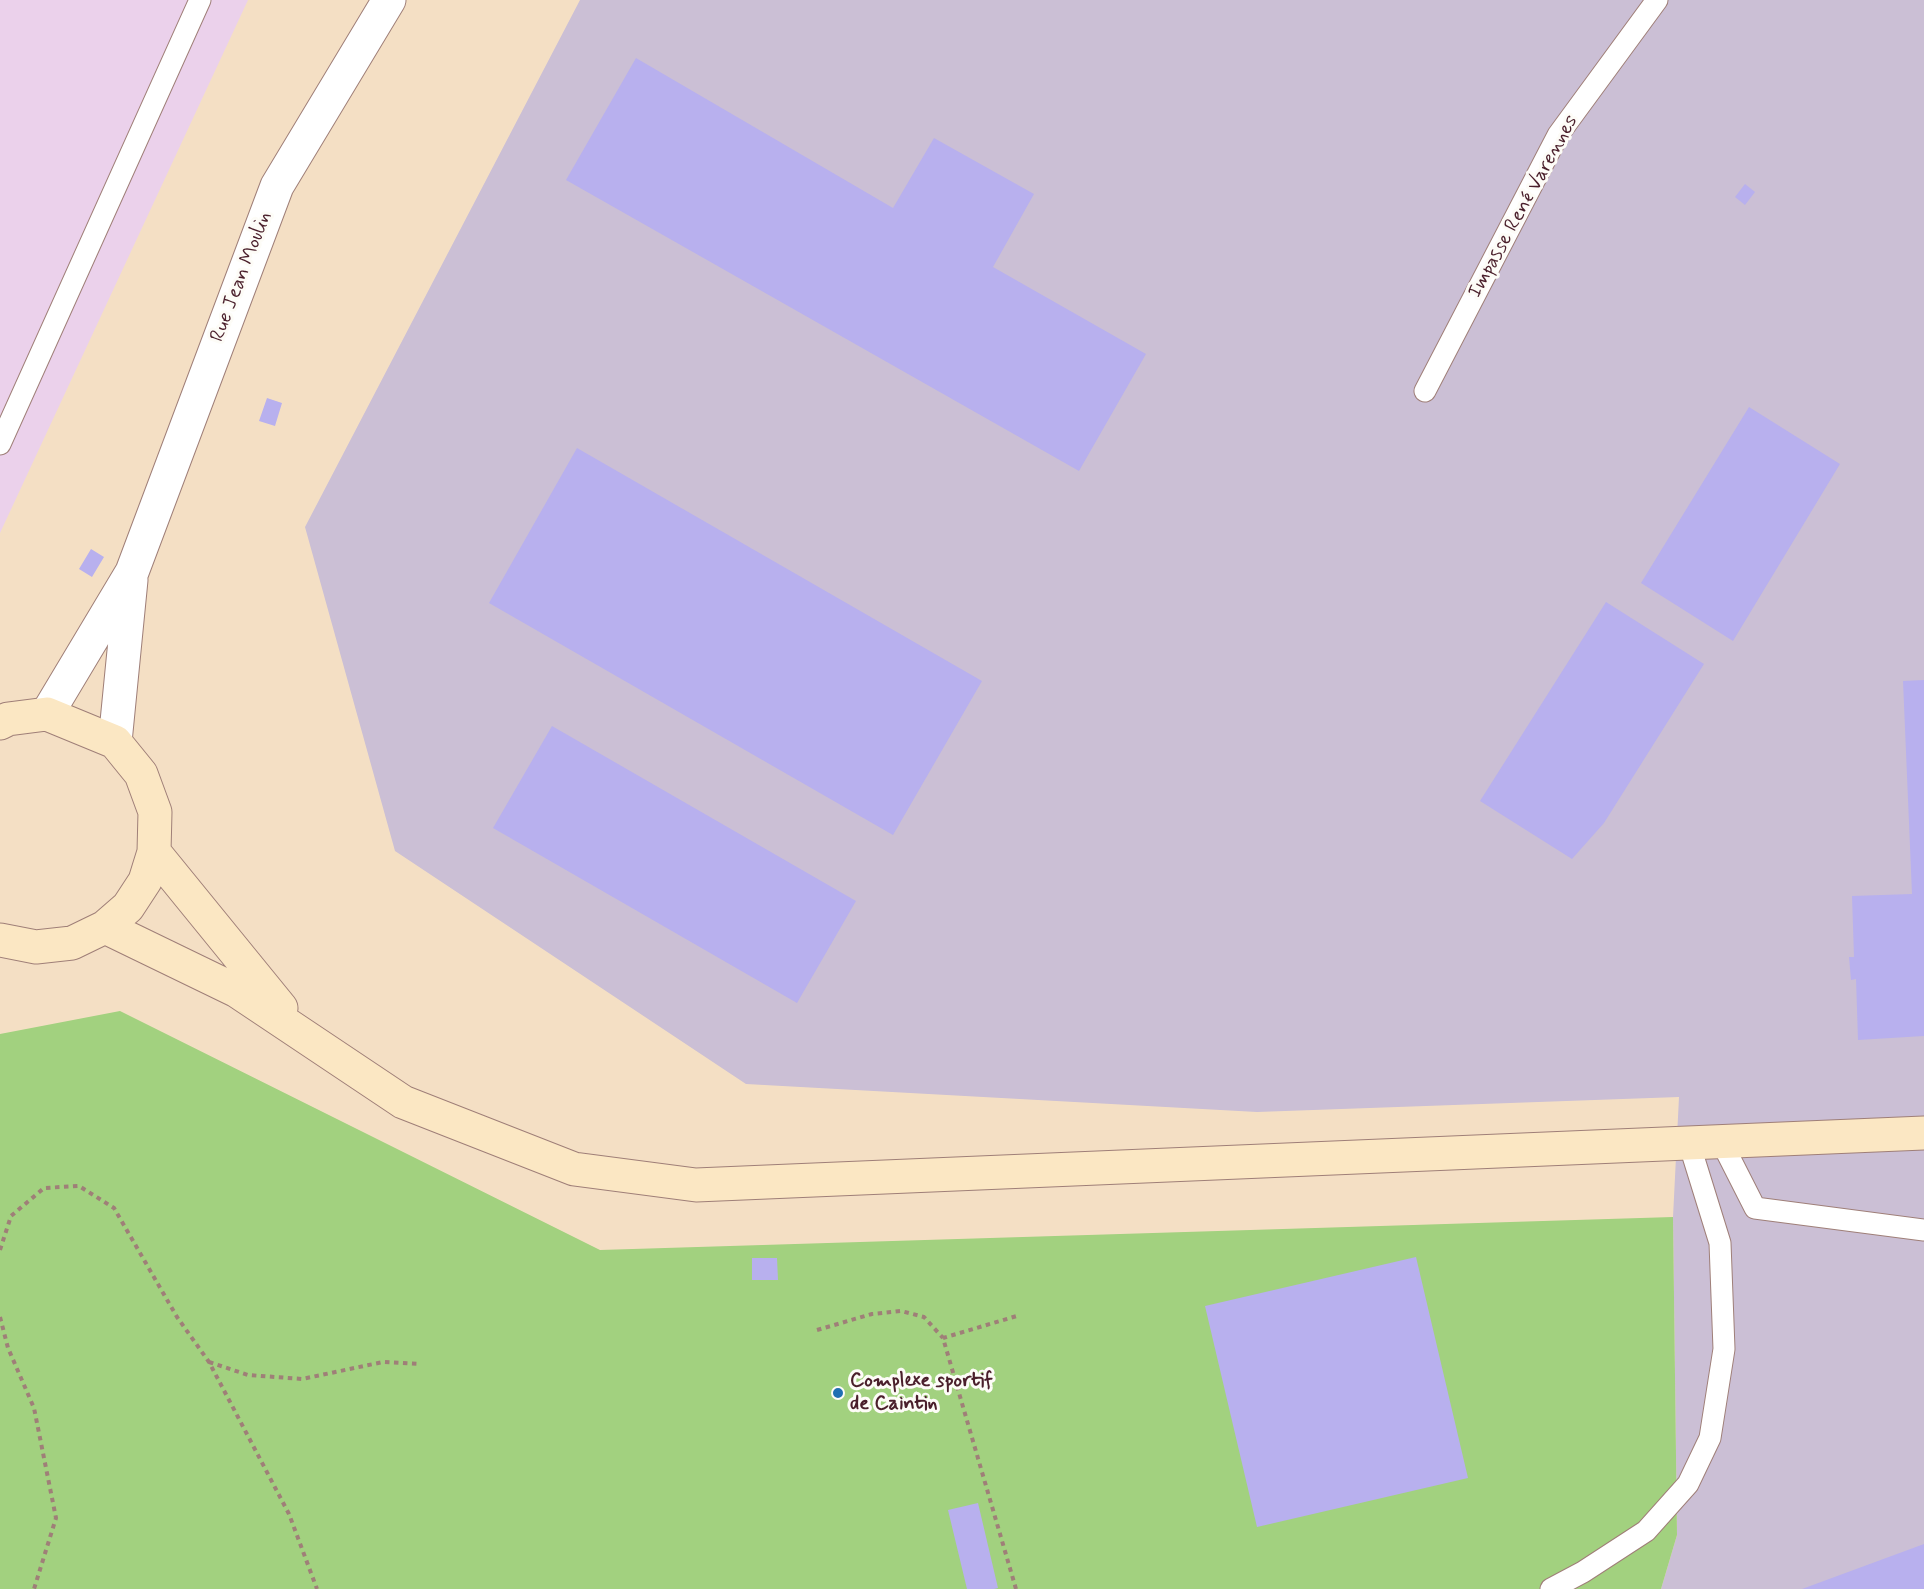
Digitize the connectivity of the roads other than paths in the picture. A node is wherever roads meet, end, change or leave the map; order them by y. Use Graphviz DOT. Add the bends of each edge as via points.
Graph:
graph roads {
  1 [pos="200,0"];
  2 [pos="388,0"];
  3 [pos="1657,0"];
  4 [pos="1425,392"];
  5 [pos="0,444"];
  6 [pos="132,572"];
  7 [pos="47,714"];
  8 [pos="0,723"];
  9 [pos="115,742"];
  10 [pos="154,852"];
  11 [pos="105,927"];
  12 [pos="0,940"];
  13 [pos="307,1039"];
  14 [pos="1924,1133"];
  15 [pos="1721,1142"];
  16 [pos="1689,1143"];
  17 [pos="1924,1230"];
  18 [pos="1551,1589"];
  1 -- 5 [label="lane"];
  2 -- 6 [label="street, Rue Jean Moulin" via="277,186"];
  3 -- 4 [label="lane, Impasse René Varennes" via="1558,135"];
  6 -- 7 [label="street, Rue Jean Moulin"];
  6 -- 9 [label="street, Rue Jean Moulin"];
  7 -- 8 [label="main road"];
  7 -- 9 [label="main road"];
  9 -- 10 [label="main road" via="141,774 151,802"];
  10 -- 11 [label="main road" via="145,881 128,907"];
  10 -- 13 [label="main road"];
  11 -- 12 [label="main road" via="72,943 36,947"];
  11 -- 13 [label="main road" via="237,991"];
  13 -- 16 [label="main road" via="403,1102 574,1169 696,1185"];
  14 -- 15 [label="main road"];
  15 -- 16 [label="main road"];
  15 -- 17 [label="lane" via="1755,1208"];
  16 -- 18 [label="lane" via="1720,1243 1724,1349 1710,1438 1688,1484 1646,1531"];
}
